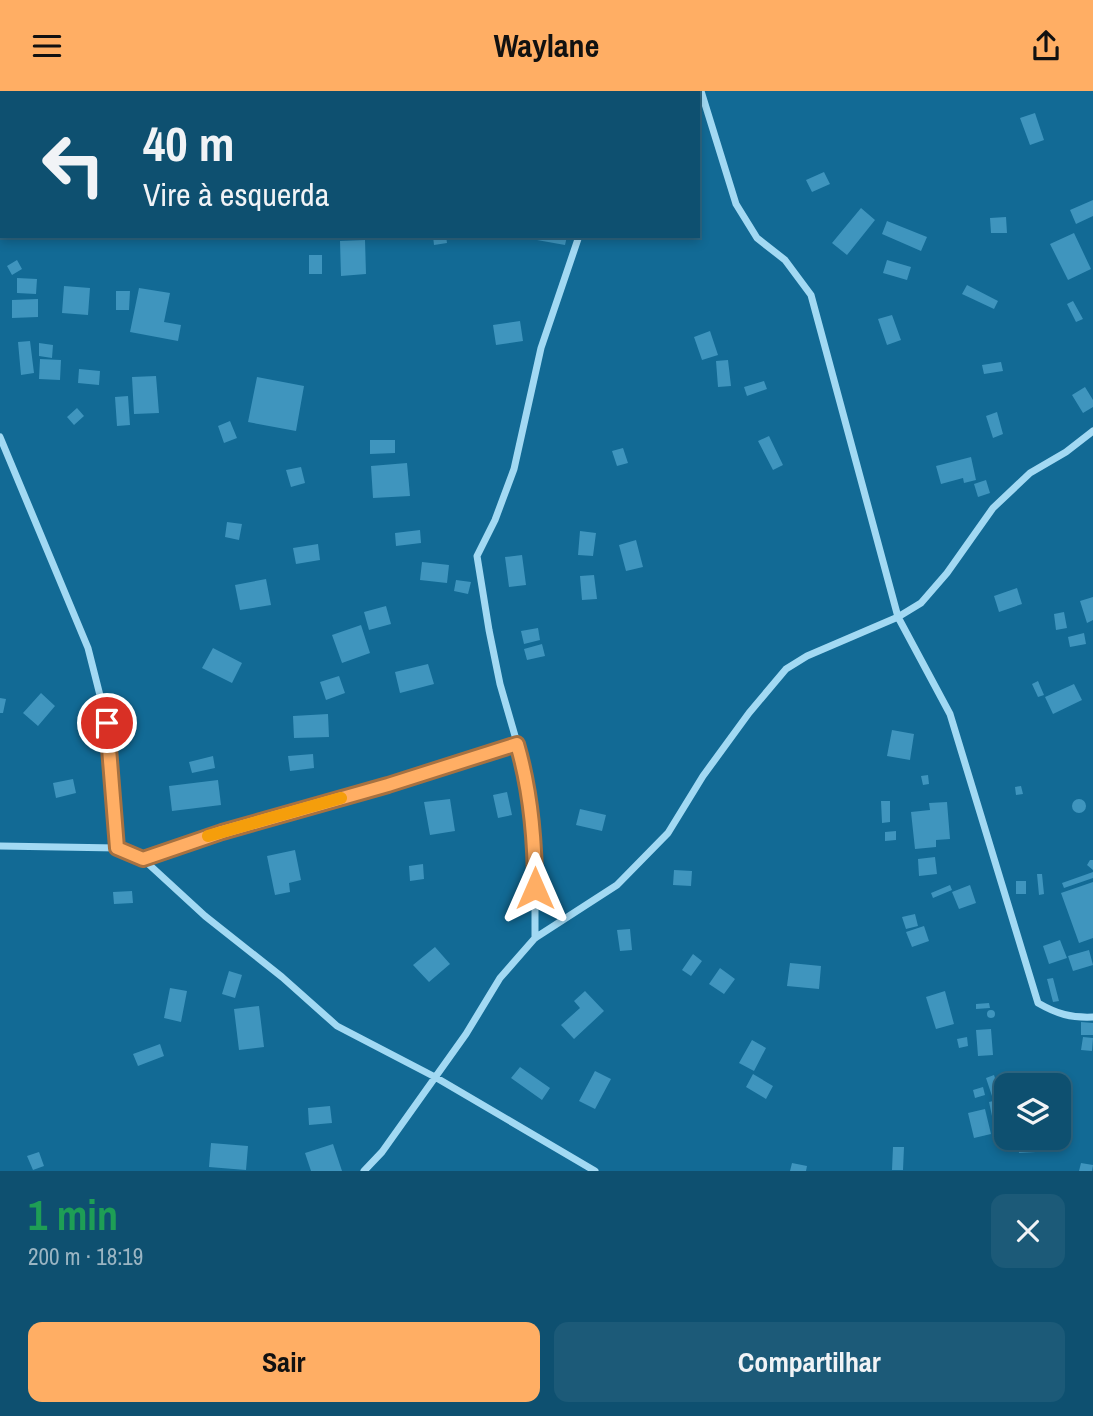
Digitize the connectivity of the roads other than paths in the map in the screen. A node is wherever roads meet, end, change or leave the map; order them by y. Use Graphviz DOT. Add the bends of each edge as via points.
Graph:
graph roads {
  1 [pos="701,91"];
  2 [pos="578,238"];
  3 [pos="1093,431"];
  4 [pos="0,437"];
  5 [pos="898,617"];
  6 [pos="517,744"];
  7 [pos="0,846"];
  8 [pos="117,848"];
  9 [pos="143,859"];
  10 [pos="535,938"];
  11 [pos="1093,1017"];
  12 [pos="435,1077"];
  13 [pos="364,1171"];
  14 [pos="595,1171"];
  1 -- 5 [label="street" via="736,204 757,238 785,260 811,295"];
  2 -- 6 [label="street" via="541,348 514,469 477,556 489,630"];
  3 -- 5 [label="street" via="1030,473 993,508 921,603"];
  4 -- 8 [label="street" via="88,648 107,723"];
  5 -- 10 [label="street" via="786,669 749,713 668,833 617,885"];
  5 -- 11 [label="street" via="950,713 1038,1003 1059,1014"];
  6 -- 9 [label="street"];
  6 -- 10 [label="street" via="535,837"];
  7 -- 8 [label="street"];
  8 -- 9 [label="street"];
  9 -- 12 [label="street" via="337,1026"];
  10 -- 12 [label="street" via="500,978"];
  12 -- 13 [label="street"];
  12 -- 14 [label="street"];
}
